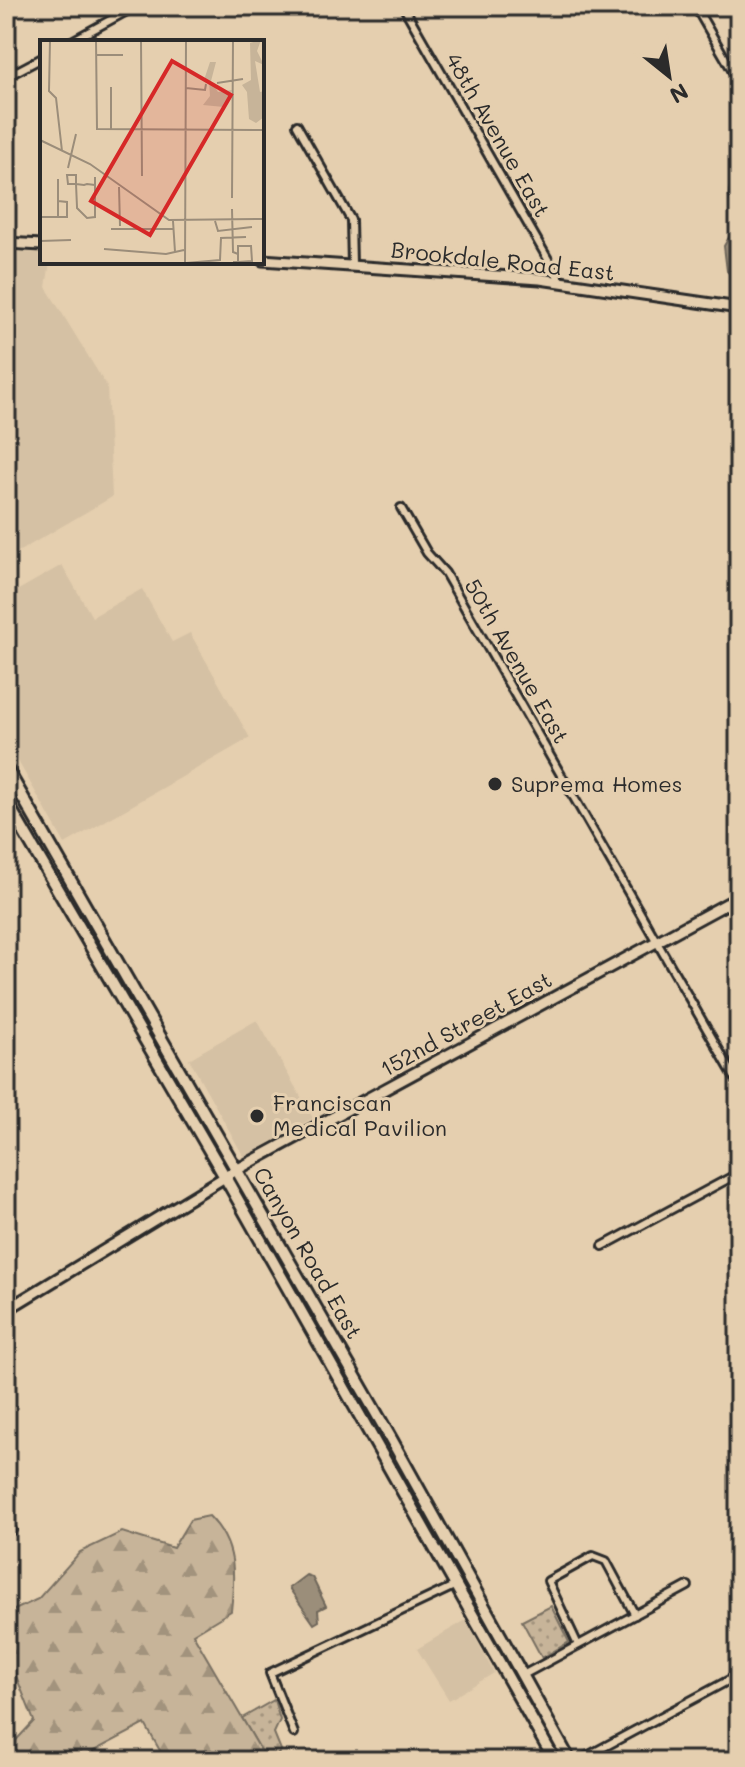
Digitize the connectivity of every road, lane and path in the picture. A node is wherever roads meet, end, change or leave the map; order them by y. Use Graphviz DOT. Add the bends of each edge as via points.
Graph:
graph roads {
  1 [pos="136,6"];
  2 [pos="403,6"];
  3 [pos="695,6"];
  4 [pos="74,40"];
  5 [pos="40,59"];
  6 [pos="6,77"];
  7 [pos="739,82"];
  8 [pos="297,125"];
  9 [pos="6,243"];
  10 [pos="40,245"];
  11 [pos="264,260"];
  12 [pos="352,265"];
  13 [pos="561,282"];
  14 [pos="739,308"];
  15 [pos="401,508"];
  16 [pos="6,768"];
  17 [pos="6,801"];
  18 [pos="739,897"];
  19 [pos="657,941"];
  20 [pos="739,1085"];
  21 [pos="238,1169"];
  22 [pos="739,1173"];
  23 [pos="225,1177"];
  24 [pos="603,1246"];
  25 [pos="6,1310"];
  26 [pos="418,1518"];
  27 [pos="460,1561"];
  28 [pos="456,1585"];
  29 [pos="688,1586"];
  30 [pos="635,1615"];
  31 [pos="578,1645"];
  32 [pos="523,1675"];
  33 [pos="731,1679"];
  34 [pos="294,1733"];
  35 [pos="555,1761"];
  36 [pos="570,1761"];
  37 [pos="578,1761"];
  1 -- 4 [label="street"];
  2 -- 13 [label="street, 48th Avenue East"];
  3 -- 7 [label="street"];
  5 -- 6 [label="street"];
  8 -- 12 [label="street" via="351,220"];
  9 -- 10 [label="street"];
  11 -- 12 [label="street, Brookdale Road East"];
  12 -- 13 [label="street, Brookdale Road East"];
  13 -- 14 [label="street, Brookdale Road East"];
  15 -- 19 [label="street, 50th Avenue East" via="445,573"];
  16 -- 21 [label="main road, Canyon Road East"];
  17 -- 23 [label="main road, Canyon Road East"];
  18 -- 19 [label="street, 152nd Street East"];
  19 -- 20 [label="street, 50th Avenue East"];
  19 -- 21 [label="street, 152nd Street East"];
  21 -- 23 [label="street, 152nd Street East"];
  21 -- 27 [label="main road, Canyon Road East"];
  22 -- 24 [label="street"];
  23 -- 25 [label="street, 152nd Street East"];
  23 -- 26 [label="main road, Canyon Road East"];
  26 -- 27 [label="main road" via="424,1517"];
  26 -- 28 [label="main road, Canyon Road East"];
  27 -- 32 [label="main road, Canyon Road East"];
  28 -- 34 [label="street" via="270,1673"];
  28 -- 35 [label="main road, Canyon Road East"];
  29 -- 30 [label="street"];
  30 -- 31 [label="street"];
  30 -- 31 [label="street" via="606,1561 593,1556 548,1581"];
  31 -- 32 [label="street"];
  32 -- 36 [label="main road, Canyon Road East"];
  33 -- 37 [label="street"];
}
